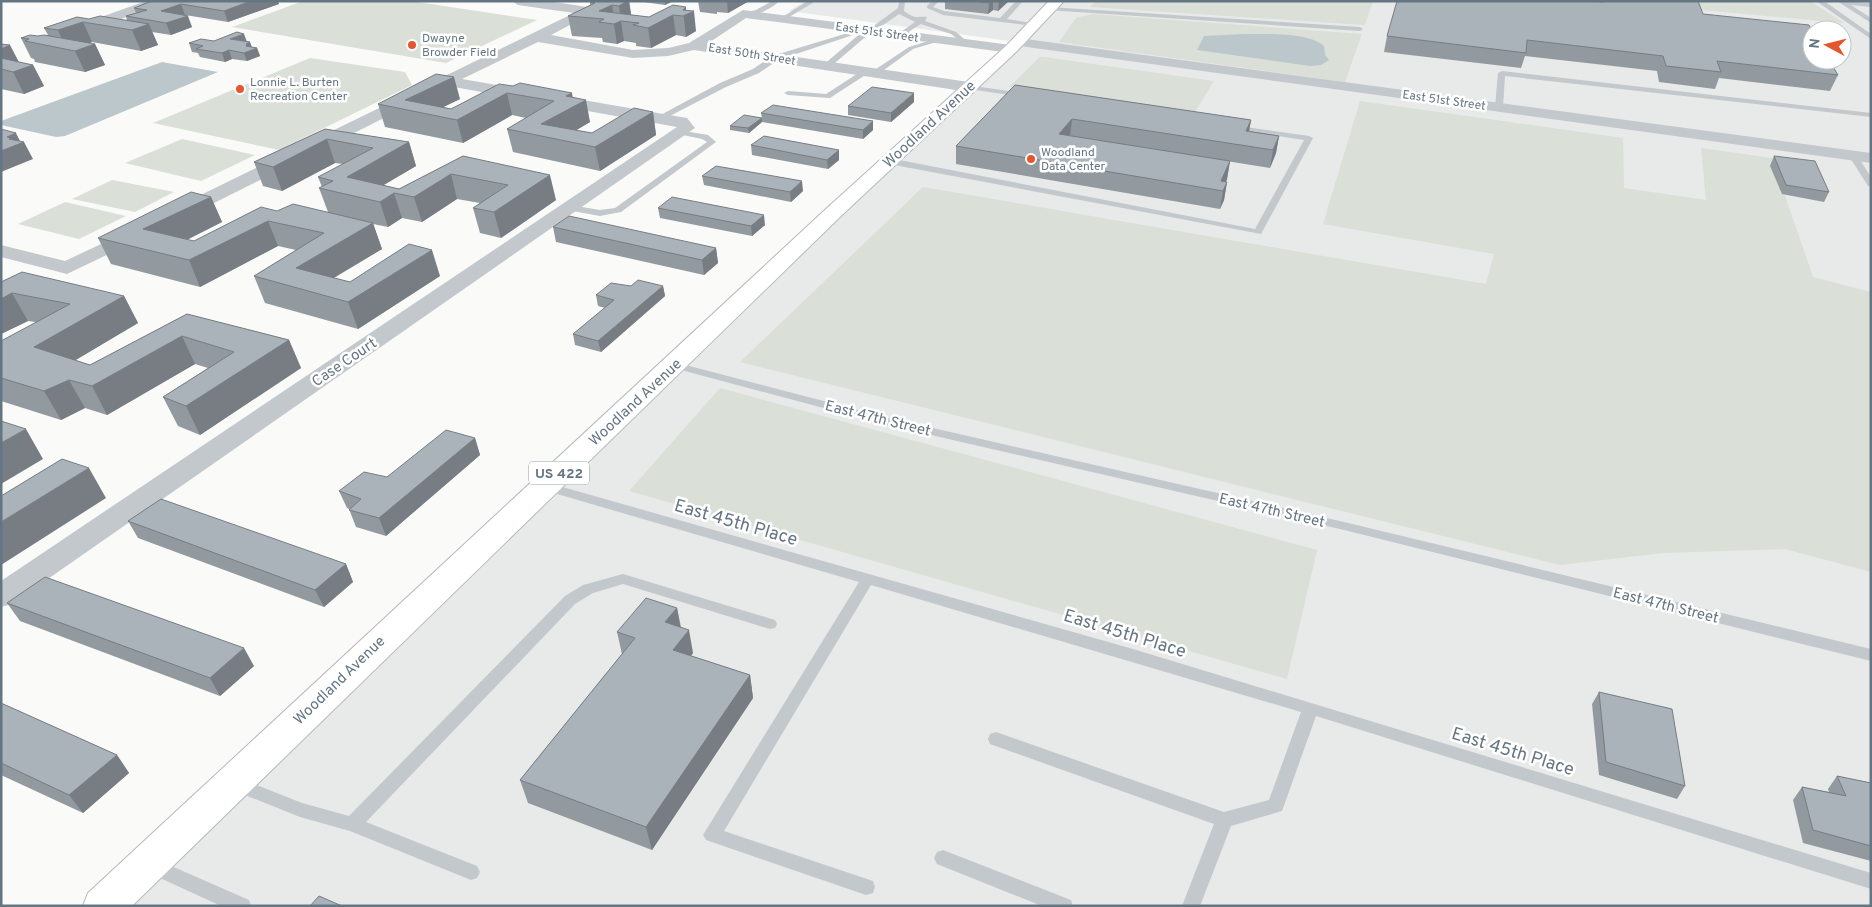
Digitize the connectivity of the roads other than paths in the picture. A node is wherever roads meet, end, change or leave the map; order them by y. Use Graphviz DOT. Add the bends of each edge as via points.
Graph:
graph roads {
  1 [pos="159,1"];
  2 [pos="518,1"];
  3 [pos="608,1"];
  4 [pos="777,1"];
  5 [pos="813,1"];
  6 [pos="936,1"];
  7 [pos="1020,1"];
  8 [pos="1819,1"];
  9 [pos="1841,2"];
  10 [pos="1870,4"];
  11 [pos="901,5"];
  12 [pos="1053,5"];
  13 [pos="588,11"];
  14 [pos="943,13"];
  15 [pos="743,14"];
  16 [pos="109,19"];
  17 [pos="782,19"];
  18 [pos="1003,19"];
  19 [pos="918,20"];
  20 [pos="1871,21"];
  21 [pos="1360,28"];
  22 [pos="868,30"];
  23 [pos="900,35"];
  24 [pos="536,37"];
  25 [pos="1871,37"];
  26 [pos="1021,38"];
  27 [pos="938,40"];
  28 [pos="967,44"];
  29 [pos="694,46"];
  30 [pos="775,58"];
  31 [pos="826,66"];
  32 [pos="870,72"];
  33 [pos="445,82"];
  34 [pos="969,88"];
  35 [pos="788,92"];
  36 [pos="1031,96"];
  37 [pos="1499,107"];
  38 [pos="1871,115"];
  39 [pos="660,118"];
  40 [pos="1221,125"];
  41 [pos="684,130"];
  42 [pos="1852,156"];
  43 [pos="1871,158"];
  44 [pos="889,161"];
  45 [pos="1871,184"];
  46 [pos="570,208"];
  47 [pos="164,220"];
  48 [pos="146,229"];
  49 [pos="1,251"];
  50 [pos="674,365"];
  51 [pos="545,486"];
  52 [pos="868,580"];
  53 [pos="1,596"];
  54 [pos="770,624"];
  55 [pos="1871,655"];
  56 [pos="1310,709"];
  57 [pos="996,739"];
  58 [pos="232,782"];
  59 [pos="1224,820"];
  60 [pos="352,824"];
  61 [pos="943,858"];
  62 [pos="147,863"];
  63 [pos="471,872"];
  64 [pos="1871,881"];
  65 [pos="866,887"];
  66 [pos="103,906"];
  67 [pos="242,906"];
  68 [pos="1064,906"];
  69 [pos="1191,906"];
  1 -- 16 [label="street"];
  2 -- 13 [label="street"];
  3 -- 13 [label="street"];
  4 -- 15 [label="lane" via="758,12"];
  5 -- 17 [label="lane"];
  6 -- 14 [label="lane" via="930,7"];
  7 -- 18 [label="lane"];
  8 -- 25 [label="lane"];
  9 -- 10 [label="lane"];
  9 -- 20 [label="lane"];
  11 -- 19 [label="lane" via="906,16"];
  11 -- 22 [label="lane"];
  12 -- 21 [label="lane"];
  12 -- 26 [label="main road, Woodland Avenue / US 422"];
  13 -- 24 [label="street"];
  14 -- 18 [label="lane"];
  14 -- 19 [label="lane"];
  15 -- 17 [label="street, East 51st Street"];
  15 -- 29 [label="street"];
  17 -- 22 [label="street, East 51st Street"];
  18 -- 26 [label="lane"];
  19 -- 23 [label="lane"];
  19 -- 28 [label="lane" via="955,35"];
  22 -- 23 [label="street, East 51st Street"];
  22 -- 30 [label="lane"];
  22 -- 31 [label="lane"];
  23 -- 27 [label="street, East 51st Street"];
  24 -- 29 [label="street, East 50th Street" via="633,54 668,52"];
  24 -- 33 [label="street"];
  26 -- 28 [label="street, East 51st Street"];
  26 -- 34 [label="main road, Woodland Avenue / US 422"];
  26 -- 37 [label="street, East 51st Street"];
  27 -- 28 [label="street, East 51st Street"];
  27 -- 32 [label="lane" via="911,48"];
  29 -- 30 [label="street, East 50th Street"];
  30 -- 31 [label="street, East 50th Street"];
  30 -- 39 [label="lane"];
  31 -- 32 [label="street, East 50th Street"];
  32 -- 34 [label="street, East 50th Street"];
  32 -- 35 [label="lane" via="827,96"];
  33 -- 39 [label="street"];
  33 -- 47 [label="street"];
  34 -- 36 [label="lane"];
  34 -- 44 [label="main road, Woodland Avenue / US 422"];
  37 -- 38 [label="lane" via="1502,72"];
  37 -- 42 [label="street, East 51st Street"];
  39 -- 41 [label="street" via="681,122"];
  40 -- 44 [label="lane" via="1309,138 1258,232"];
  41 -- 46 [label="street, Case Court"];
  41 -- 46 [label="lane" via="712,142 618,210 600,213"];
  42 -- 43 [label="street, East 51st Street"];
  42 -- 45 [label="lane"];
  44 -- 50 [label="main road, Woodland Avenue / US 422"];
  46 -- 53 [label="street, Case Court"];
  48 -- 49 [label="street" via="67,268"];
  50 -- 51 [label="main road, Woodland Avenue / US 422"];
  50 -- 55 [label="lane, East 47th Street" via="883,420 1344,526"];
  51 -- 52 [label="lane, East 45th Place"];
  51 -- 58 [label="main road, Woodland Avenue / US 422"];
  52 -- 56 [label="lane, East 45th Place"];
  52 -- 65 [label="lane" via="712,835"];
  54 -- 60 [label="lane" via="623,579 588,589 570,600"];
  56 -- 59 [label="lane" via="1276,806"];
  56 -- 64 [label="lane, East 45th Place"];
  57 -- 59 [label="lane"];
  58 -- 60 [label="lane" via="300,810"];
  58 -- 62 [label="main road, Woodland Avenue / US 422"];
  59 -- 69 [label="lane"];
  60 -- 63 [label="lane"];
  61 -- 68 [label="lane"];
  62 -- 66 [label="main road, Woodland Avenue / US 422"];
  62 -- 67 [label="lane"];
}
